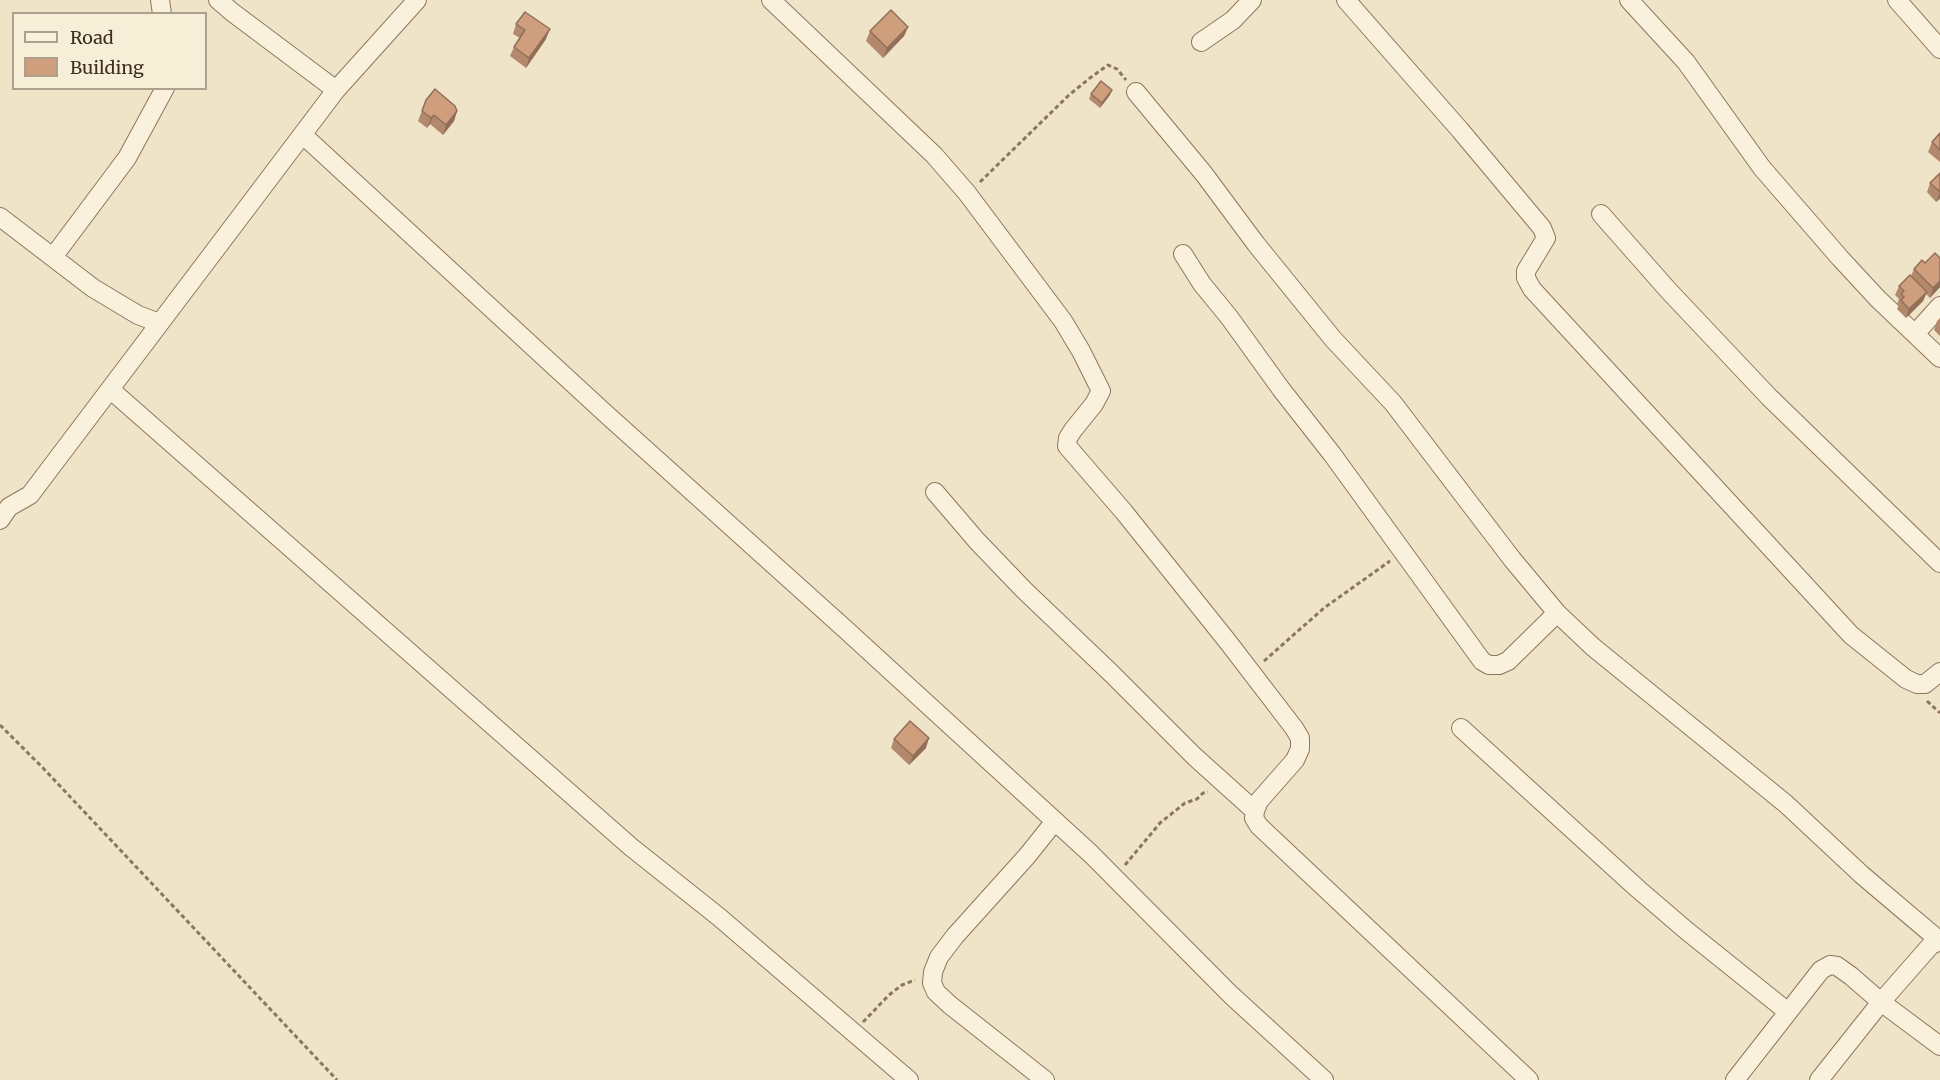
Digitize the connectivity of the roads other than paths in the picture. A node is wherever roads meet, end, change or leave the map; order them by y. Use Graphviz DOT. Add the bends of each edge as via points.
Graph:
graph roads {
  1 [pos="218,0"];
  2 [pos="417,0"];
  3 [pos="771,0"];
  4 [pos="1252,0"];
  5 [pos="1346,0"];
  6 [pos="1629,0"];
  7 [pos="1896,0"];
  8 [pos="1201,42"];
  9 [pos="1940,49"];
  10 [pos="164,90"];
  11 [pos="336,90"];
  12 [pos="1136,92"];
  13 [pos="303,135"];
  14 [pos="1600,214"];
  15 [pos="0,217"];
  16 [pos="1183,254"];
  17 [pos="53,258"];
  18 [pos="1940,306"];
  19 [pos="159,323"];
  20 [pos="1915,334"];
  21 [pos="1940,358"];
  22 [pos="111,390"];
  23 [pos="935,492"];
  24 [pos="0,520"];
  25 [pos="1940,563"];
  26 [pos="1557,613"];
  27 [pos="1940,672"];
  28 [pos="1461,728"];
  29 [pos="1255,811"];
  30 [pos="1055,821"];
  31 [pos="1940,941"];
  32 [pos="1881,1002"];
  33 [pos="1788,1012"];
  34 [pos="1940,1046"];
  35 [pos="909,1080"];
  36 [pos="1045,1080"];
  37 [pos="1324,1080"];
  38 [pos="1529,1080"];
  39 [pos="1734,1080"];
  40 [pos="1819,1080"];
  1 -- 11 [label="street"];
  2 -- 11 [label="street"];
  3 -- 29 [label="street" via="934,155 1063,321 1101,391 1068,438 1067,446 1124,512 1300,738 1295,760 1259,801"];
  4 -- 8 [label="street" via="1233,20"];
  5 -- 27 [label="street" via="1542,228 1546,238 1526,271 1532,289 1851,635 1917,684 1925,684"];
  6 -- 20 [label="street" via="1686,62 1762,168 1840,258"];
  7 -- 9 [label="street"];
  10 -- 17 [label="street" via="127,158"];
  11 -- 13 [label="street"];
  12 -- 26 [label="street" via="1333,339 1393,403"];
  13 -- 19 [label="street"];
  13 -- 30 [label="street"];
  14 -- 25 [label="street" via="1769,397"];
  15 -- 17 [label="street"];
  16 -- 26 [label="street" via="1482,661 1489,665 1508,661"];
  17 -- 19 [label="street" via="119,304"];
  18 -- 20 [label="street"];
  19 -- 22 [label="street"];
  20 -- 21 [label="street"];
  22 -- 24 [label="street" via="30,495 9,507"];
  22 -- 35 [label="street" via="614,832"];
  23 -- 29 [label="street" via="1024,590"];
  26 -- 31 [label="street" via="1593,647 1786,804"];
  28 -- 33 [label="street" via="1687,932"];
  29 -- 38 [label="street" via="1259,826"];
  30 -- 36 [label="street" via="939,957 932,983 950,1005"];
  30 -- 37 [label="street" via="1231,995"];
  31 -- 32 [label="street" via="1931,945"];
  32 -- 33 [label="street" via="1851,975 1830,965 1821,970"];
  32 -- 34 [label="street"];
  32 -- 40 [label="street"];
  33 -- 39 [label="street"];
}
